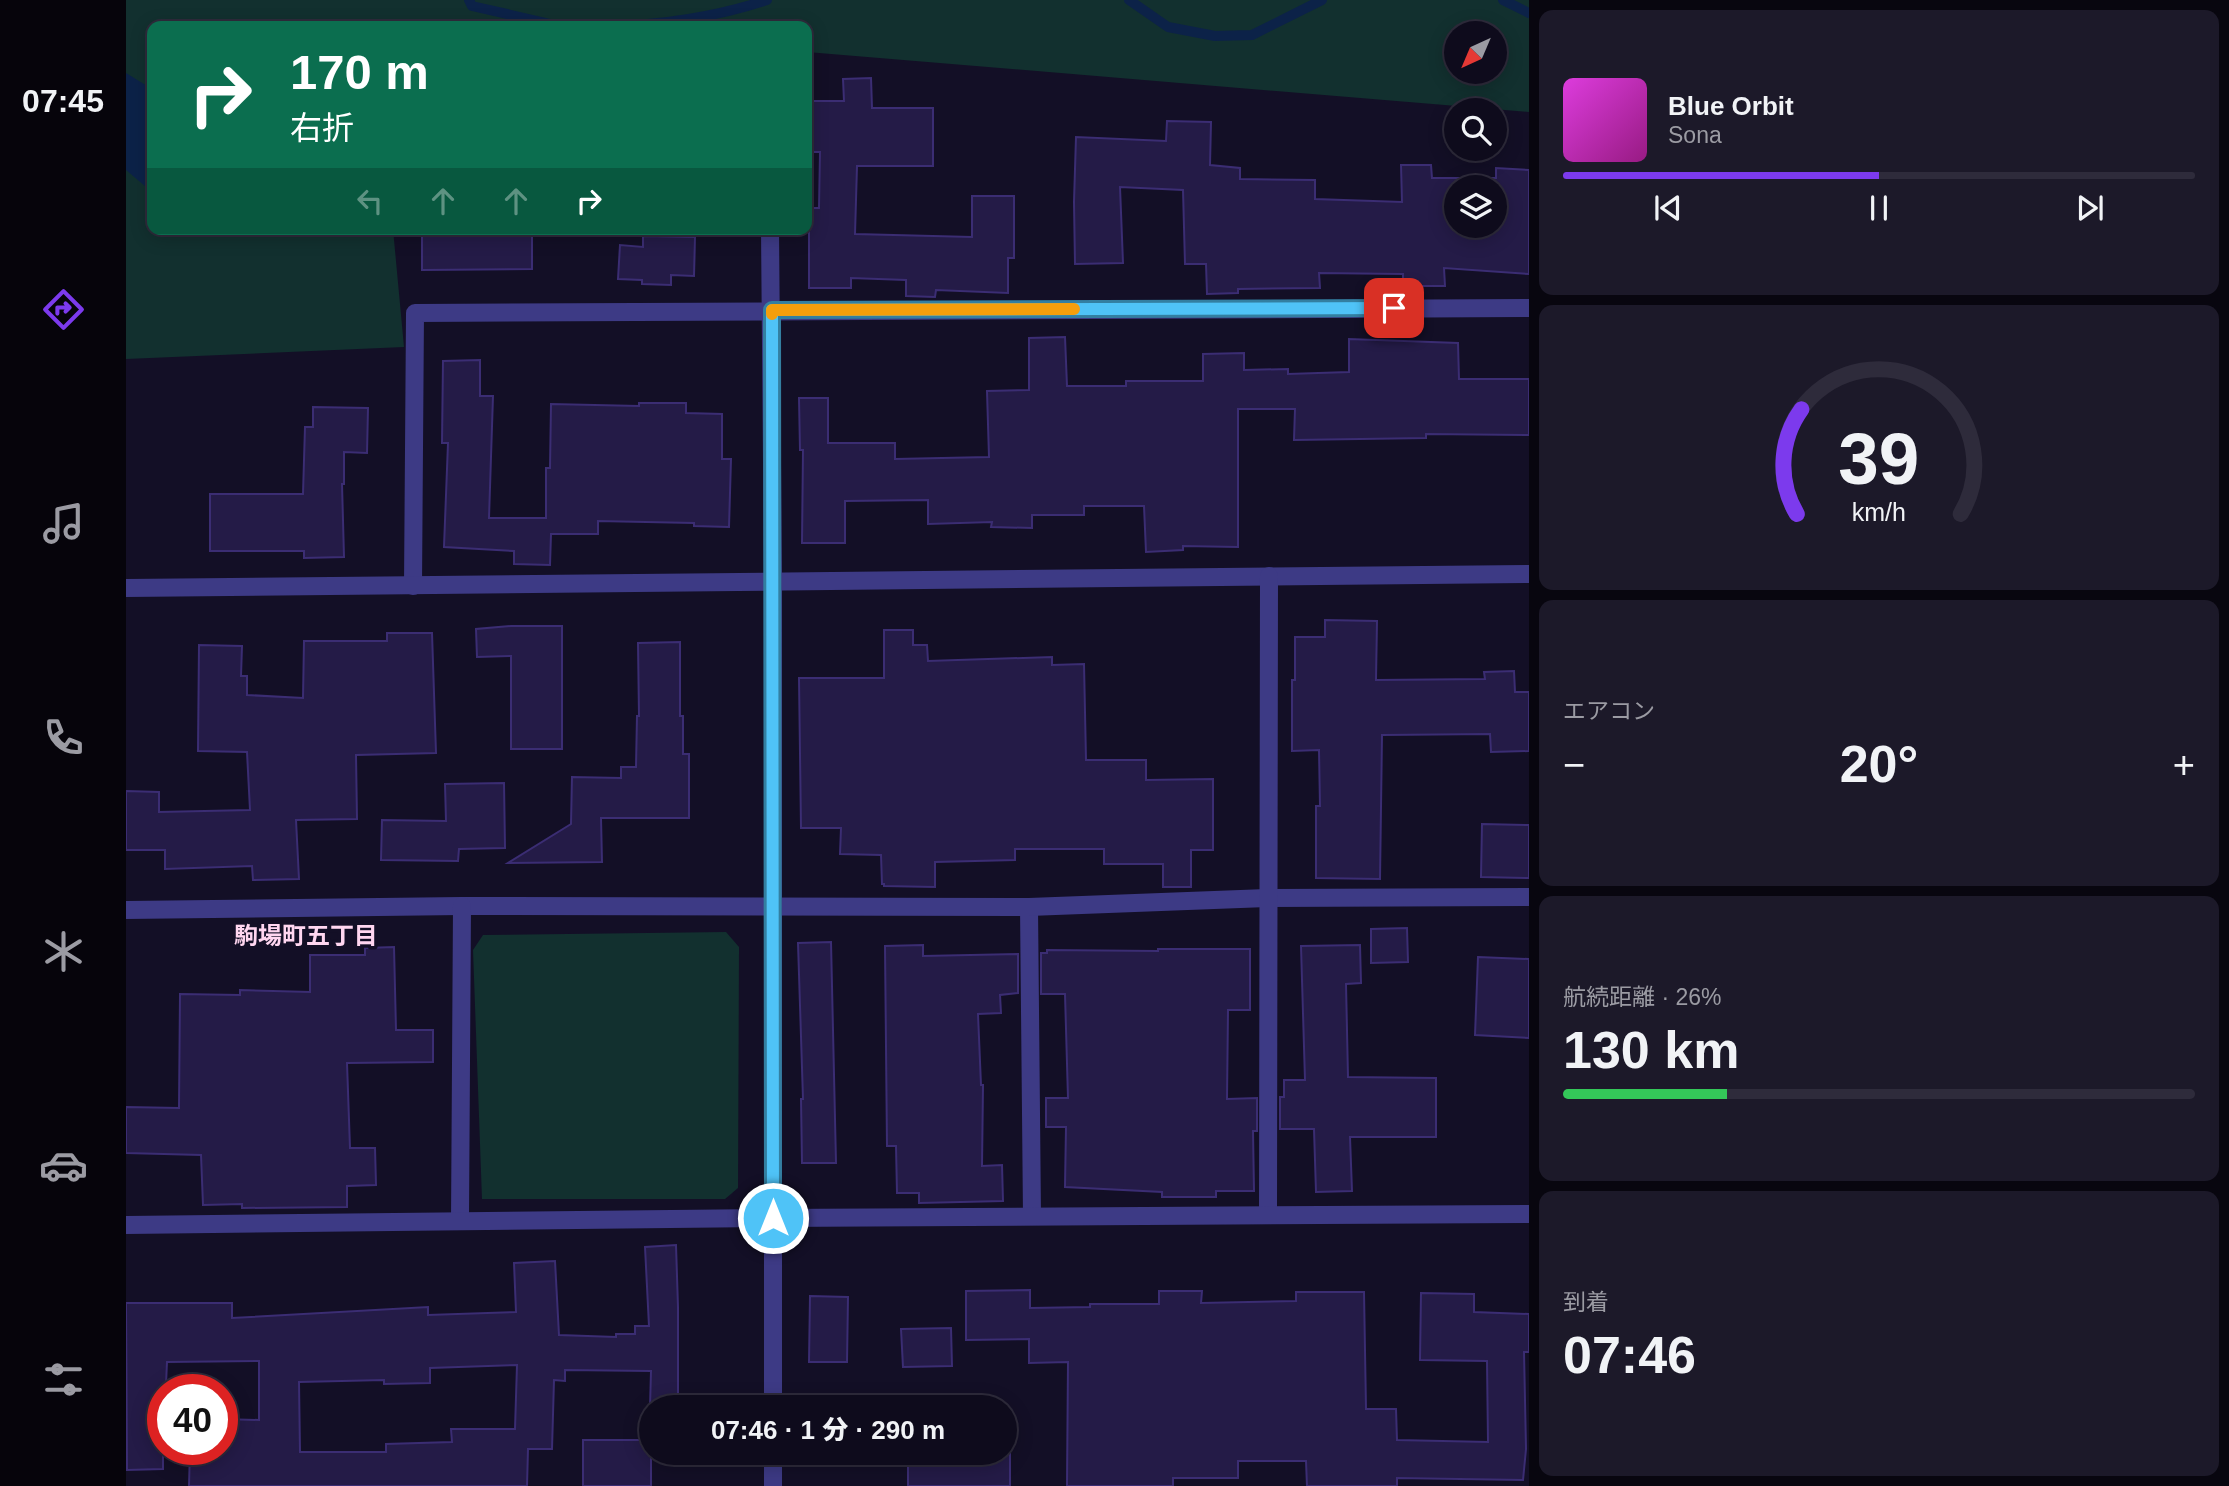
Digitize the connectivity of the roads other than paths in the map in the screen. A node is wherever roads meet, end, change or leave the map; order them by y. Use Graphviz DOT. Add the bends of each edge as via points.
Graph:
graph roads {
  1 [pos="770,235"];
  2 [pos="1529,308"];
  3 [pos="772,310"];
  4 [pos="1529,574"];
  5 [pos="1269,576"];
  6 [pos="773,580"];
  7 [pos="413,586"];
  8 [pos="126,588"];
  9 [pos="1529,897"];
  10 [pos="1268,898"];
  11 [pos="462,906"];
  12 [pos="1029,906"];
  13 [pos="772,907"];
  14 [pos="126,910"];
  15 [pos="1529,1213"];
  16 [pos="1268,1214"];
  17 [pos="1032,1216"];
  18 [pos="773,1218"];
  19 [pos="460,1220"];
  20 [pos="126,1224"];
  21 [pos="773,1395"];
  22 [pos="773,1465"];
  23 [pos="773,1486"];
  1 -- 3 [label="street"];
  2 -- 3 [label="street"];
  3 -- 6 [label="street"];
  3 -- 7 [label="street" via="415,313"];
  4 -- 5 [label="street"];
  5 -- 6 [label="street"];
  5 -- 10 [label="street"];
  6 -- 7 [label="street"];
  6 -- 13 [label="street"];
  7 -- 8 [label="street"];
  9 -- 10 [label="street"];
  10 -- 12 [label="street"];
  10 -- 16 [label="street"];
  11 -- 13 [label="street"];
  11 -- 14 [label="street"];
  11 -- 19 [label="street"];
  12 -- 13 [label="street"];
  12 -- 17 [label="street"];
  13 -- 18 [label="street"];
  15 -- 16 [label="street"];
  16 -- 17 [label="street"];
  17 -- 18 [label="street"];
  18 -- 19 [label="street"];
  18 -- 21 [label="street"];
  19 -- 20 [label="street"];
  22 -- 23 [label="street"];
}
